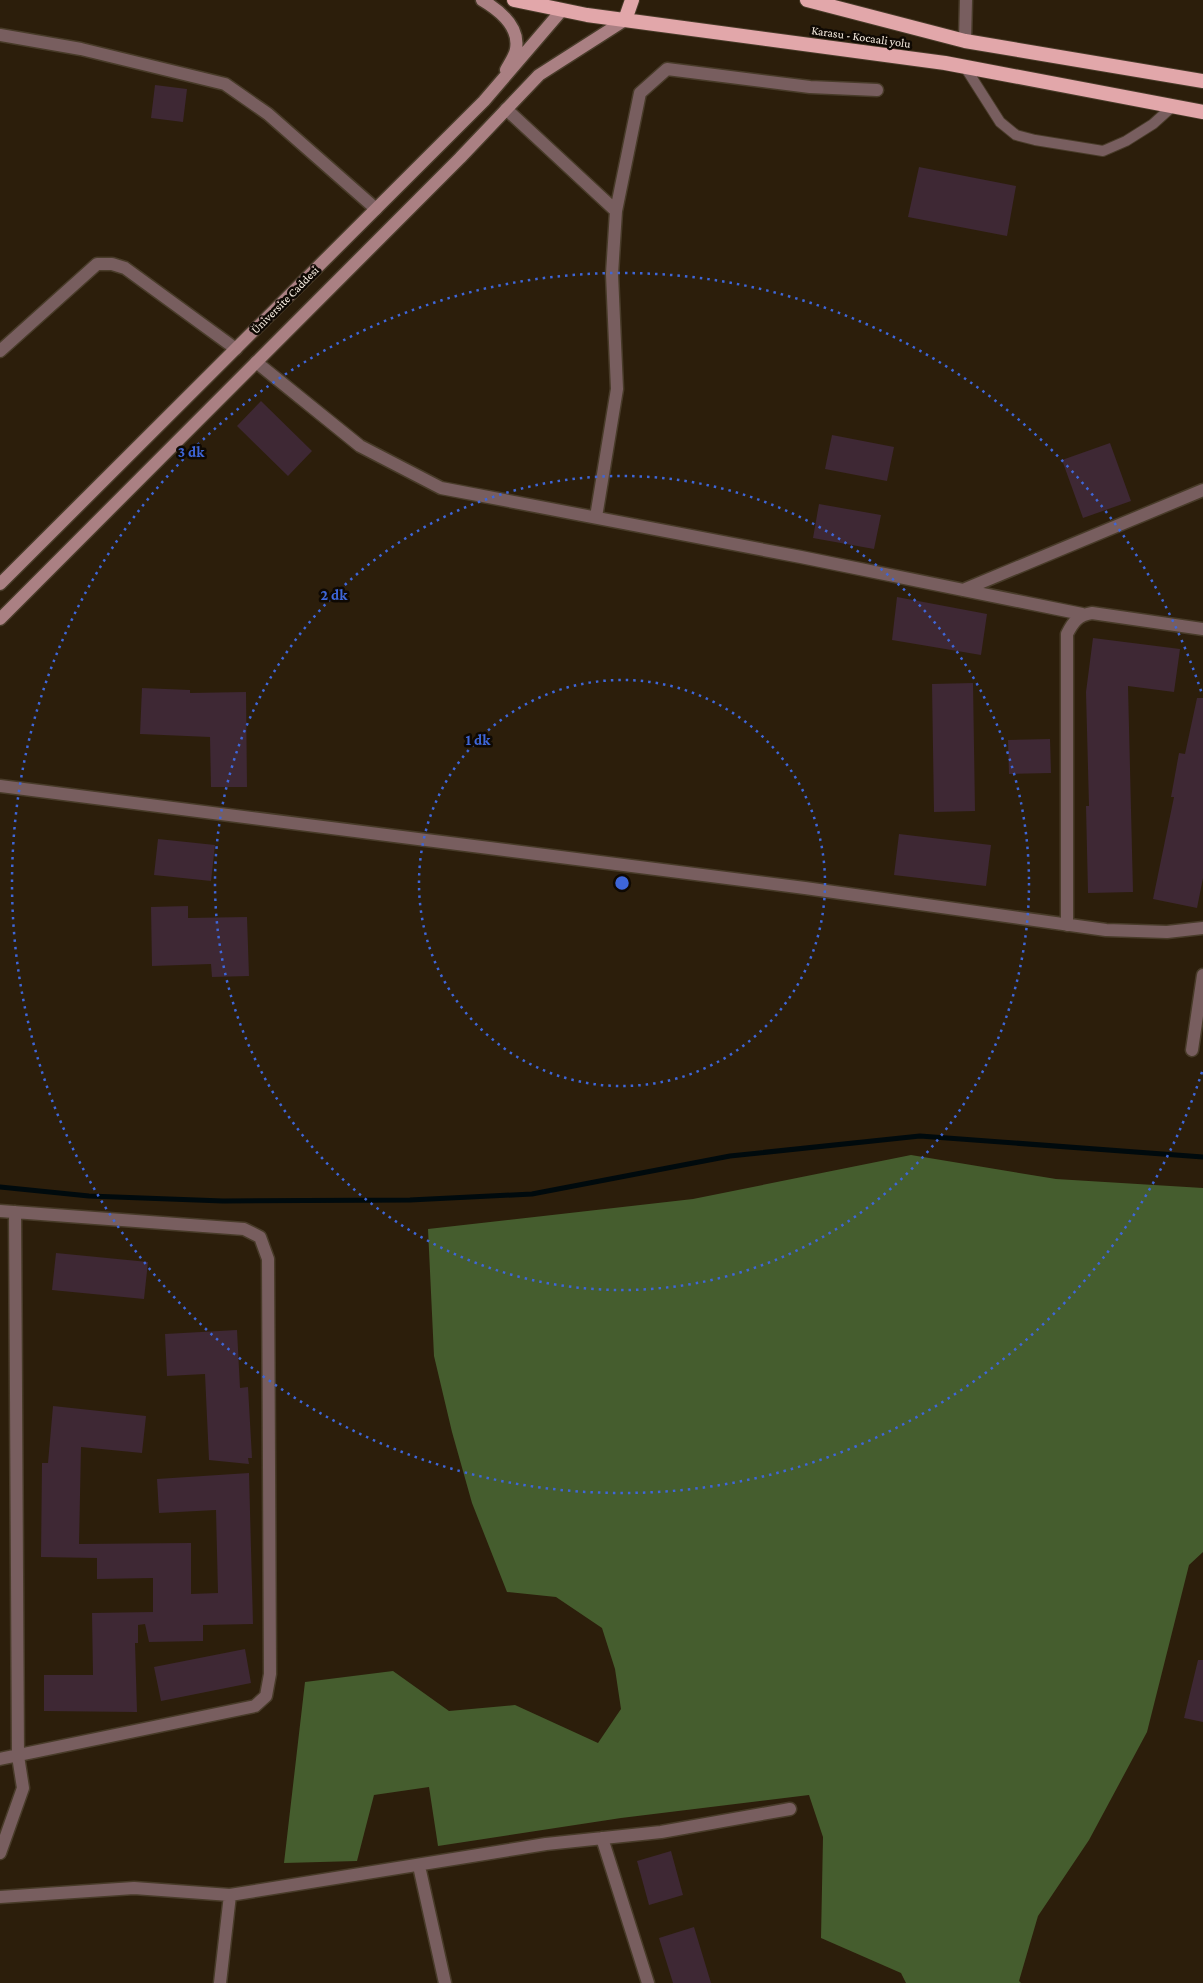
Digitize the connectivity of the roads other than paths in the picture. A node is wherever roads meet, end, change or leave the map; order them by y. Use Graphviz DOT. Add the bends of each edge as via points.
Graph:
graph roads {
  1 [pos="482,0"];
  2 [pos="514,0"];
  3 [pos="632,0"];
  4 [pos="807,0"];
  5 [pos="966,0"];
  6 [pos="564,5"];
  7 [pos="625,20"];
  8 [pos="0,35"];
  9 [pos="965,41"];
  10 [pos="965,67"];
  11 [pos="1203,81"];
  12 [pos="499,86"];
  13 [pos="877,90"];
  14 [pos="1173,106"];
  15 [pos="506,109"];
  16 [pos="1203,112"];
  17 [pos="376,209"];
  18 [pos="616,211"];
  19 [pos="236,349"];
  20 [pos="0,351"];
  21 [pos="256,362"];
  22 [pos="1203,490"];
  23 [pos="596,518"];
  24 [pos="0,584"];
  25 [pos="963,590"];
  26 [pos="1082,614"];
  27 [pos="0,619"];
  28 [pos="1203,629"];
  29 [pos="0,786"];
  30 [pos="1067,925"];
  31 [pos="1203,928"];
  32 [pos="1203,975"];
  33 [pos="1192,1050"];
  34 [pos="0,1211"];
  35 [pos="15,1212"];
  36 [pos="18,1756"];
  37 [pos="0,1759"];
  38 [pos="790,1809"];
  39 [pos="602,1838"];
  40 [pos="0,1853"];
  41 [pos="419,1866"];
  42 [pos="230,1895"];
  43 [pos="0,1897"];
  44 [pos="220,1983"];
  45 [pos="446,1983"];
  46 [pos="648,1983"];
  1 -- 12 [label="main road" via="506,18 514,31 516,48"];
  2 -- 6 [label="highway, Karasu - Kocaali yolu"];
  3 -- 7 [label="highway"];
  4 -- 9 [label="highway, Karasu - Kocaali yolu"];
  5 -- 9 [label="street"];
  6 -- 7 [label="highway, Karasu - Kocaali yolu"];
  6 -- 12 [label="main road, Üniversite Caddesi"];
  7 -- 10 [label="highway, Karasu - Kocaali yolu"];
  7 -- 15 [label="main road" via="539,75"];
  8 -- 17 [label="street" via="81,49 225,84 268,114"];
  9 -- 11 [label="highway, Karasu - Kocaali yolu"];
  10 -- 14 [label="highway, Karasu - Kocaali yolu"];
  10 -- 14 [label="lane" via="1000,122 1016,135 1035,140 1103,151 1126,142"];
  12 -- 17 [label="main road, Üniversite Caddesi"];
  13 -- 18 [label="street" via="810,87 667,69 640,93"];
  14 -- 16 [label="highway, Karasu - Kocaali yolu"];
  15 -- 18 [label="street"];
  15 -- 21 [label="main road"];
  17 -- 19 [label="main road, Üniversite Caddesi"];
  18 -- 23 [label="street" via="612,274 618,389"];
  19 -- 20 [label="street" via="125,268 97,264"];
  19 -- 24 [label="main road, Üniversite Caddesi"];
  21 -- 23 [label="street" via="360,446 441,488"];
  21 -- 27 [label="main road"];
  22 -- 25 [label="street"];
  23 -- 25 [label="street"];
  25 -- 26 [label="street"];
  26 -- 28 [label="street"];
  26 -- 30 [label="street" via="1072,623 1067,634"];
  29 -- 30 [label="street" via="805,888"];
  30 -- 31 [label="street" via="1167,932"];
  32 -- 33 [label="street"];
  34 -- 35 [label="street"];
  35 -- 36 [label="street"];
  35 -- 36 [label="street" via="244,1229 260,1237 268,1260 270,1674 266,1696 255,1706"];
  36 -- 37 [label="street"];
  36 -- 40 [label="street" via="22,1788"];
  38 -- 39 [label="street" via="661,1832"];
  39 -- 41 [label="street" via="546,1844"];
  39 -- 46 [label="street"];
  41 -- 42 [label="street"];
  41 -- 45 [label="street"];
  42 -- 43 [label="street" via="134,1888"];
  42 -- 44 [label="street"];
}
